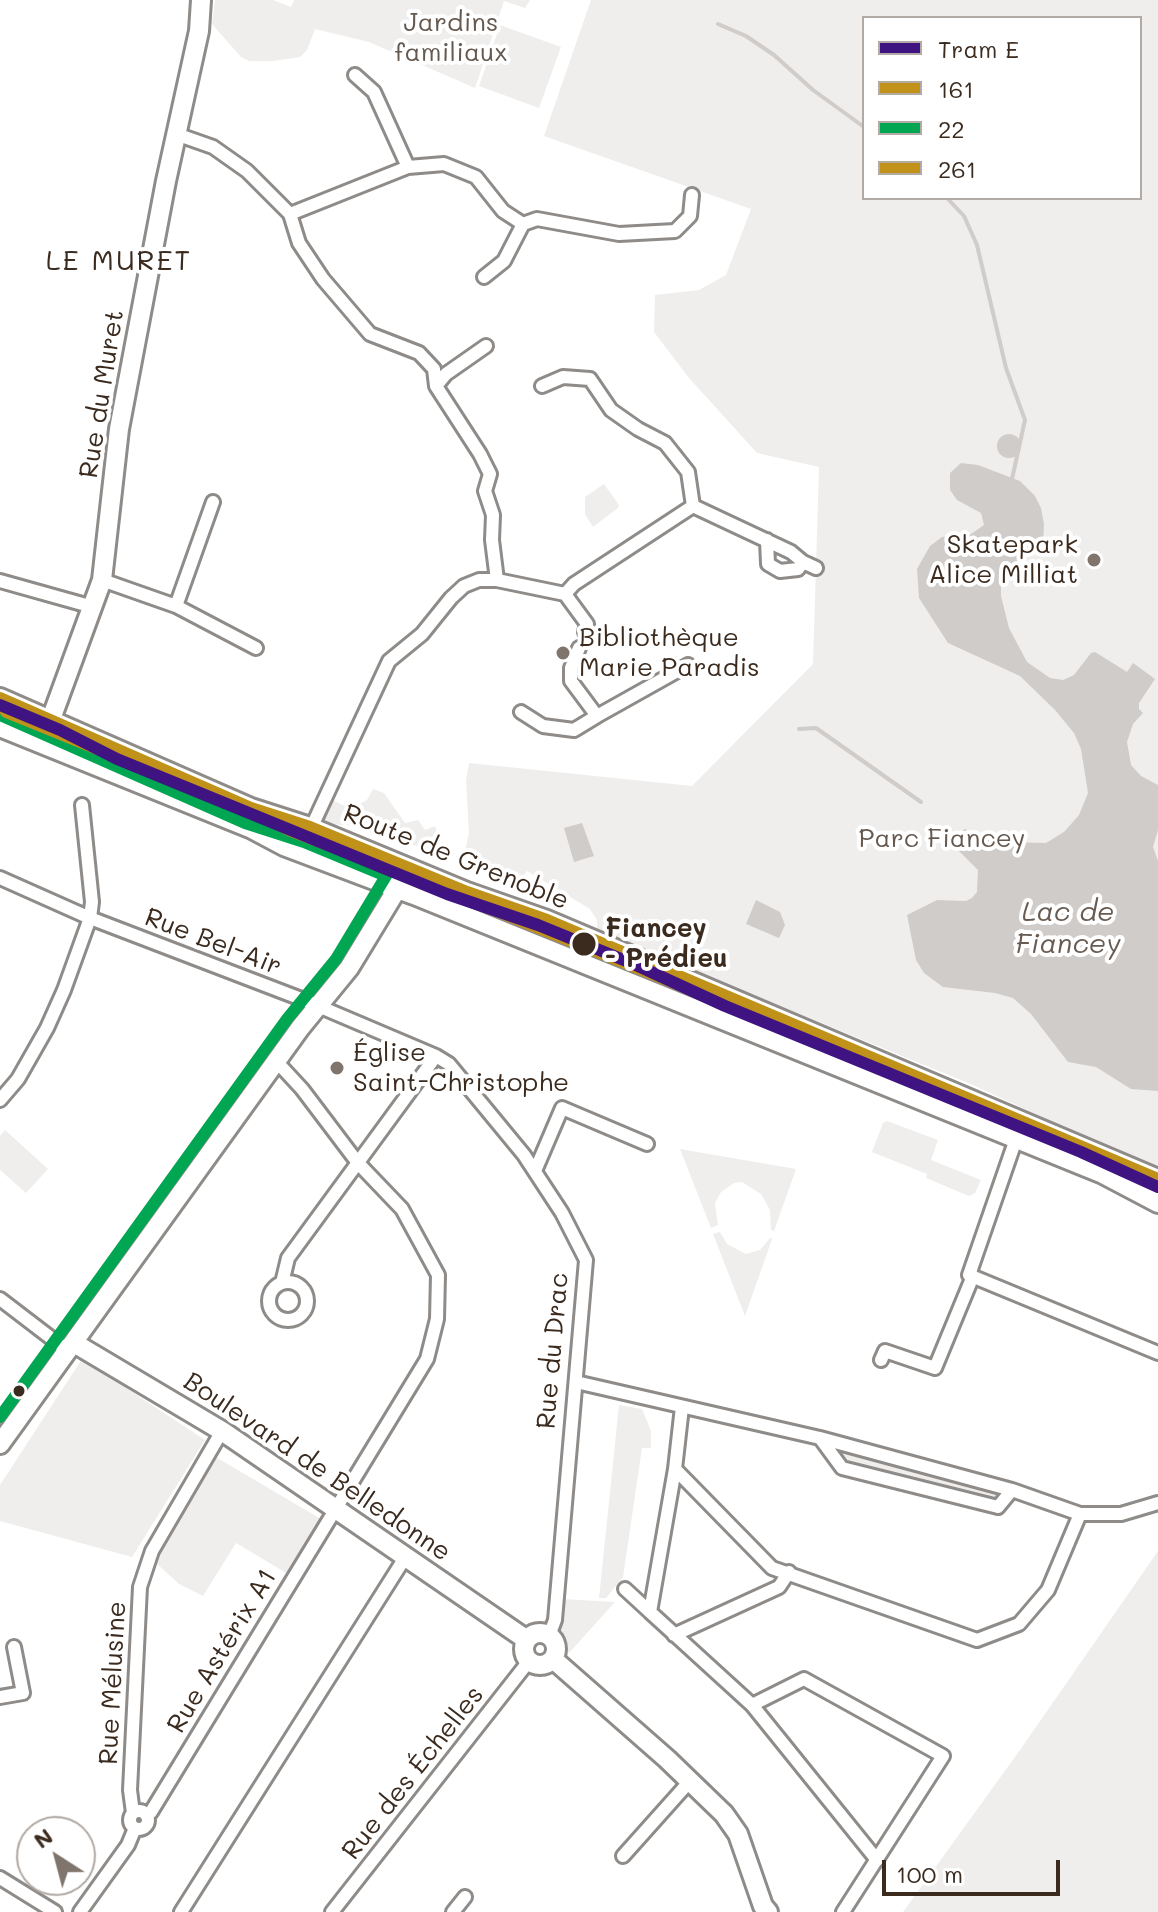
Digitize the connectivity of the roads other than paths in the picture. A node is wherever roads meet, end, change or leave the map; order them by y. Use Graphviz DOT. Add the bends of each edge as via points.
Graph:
graph roads {
  1 [pos="201,0"];
  2 [pos="355,75"];
  3 [pos="176,134"];
  4 [pos="408,167"];
  5 [pos="692,195"];
  6 [pos="290,214"];
  7 [pos="523,224"];
  8 [pos="484,277"];
  9 [pos="486,346"];
  10 [pos="436,382"];
  11 [pos="542,386"];
  12 [pos="213,502"];
  13 [pos="693,506"];
  14 [pos="767,540"];
  15 [pos="803,562"];
  16 [pos="816,568"];
  17 [pos="102,580"];
  18 [pos="497,580"];
  19 [pos="0,581"];
  20 [pos="565,594"];
  21 [pos="176,606"];
  22 [pos="93,607"];
  23 [pos="585,632"];
  24 [pos="256,648"];
  25 [pos="579,648"];
  26 [pos="688,665"];
  27 [pos="0,698"];
  28 [pos="521,712"];
  29 [pos="597,716"];
  30 [pos="52,719"];
  31 [pos="0,727"];
  32 [pos="42,744"];
  33 [pos="82,805"];
  34 [pos="310,827"];
  35 [pos="300,852"];
  36 [pos="416,871"];
  37 [pos="0,878"];
  38 [pos="406,892"];
  39 [pos="90,918"];
  40 [pos="320,1006"];
  41 [pos="436,1056"];
  42 [pos="277,1062"];
  43 [pos="2,1094"];
  44 [pos="1016,1139"];
  45 [pos="647,1144"];
  46 [pos="358,1163"];
  47 [pos="535,1171"];
  48 [pos="1158,1179"];
  49 [pos="1158,1203"];
  50 [pos="973,1276"];
  51 [pos="282,1283"];
  52 [pos="0,1299"];
  53 [pos="71,1347"];
  54 [pos="1158,1353"];
  55 [pos="881,1360"];
  56 [pos="576,1382"];
  57 [pos="682,1407"];
  58 [pos="222,1431"];
  59 [pos="820,1438"];
  60 [pos="0,1444"];
  61 [pos="675,1469"];
  62 [pos="1012,1490"];
  63 [pos="1158,1503"];
  64 [pos="335,1508"];
  65 [pos="1080,1514"];
  66 [pos="406,1556"];
  67 [pos="789,1572"];
  68 [pos="625,1589"];
  69 [pos="650,1612"];
  70 [pos="674,1635"];
  71 [pos="549,1636"];
  72 [pos="527,1640"];
  73 [pos="14,1647"];
  74 [pos="553,1659"];
  75 [pos="529,1661"];
  76 [pos="0,1697"];
  77 [pos="752,1705"];
  78 [pos="690,1781"];
  79 [pos="140,1814"];
  80 [pos="623,1856"];
  81 [pos="877,1860"];
  82 [pos="0,1878"];
  83 [pos="465,1897"];
  84 [pos="55,1912"];
  85 [pos="80,1912"];
  86 [pos="181,1912"];
  87 [pos="332,1912"];
  88 [pos="453,1912"];
  89 [pos="768,1912"];
  90 [pos="843,1912"];
  1 -- 3 [label="main road, Rue du Muret"];
  2 -- 4 [label="street" via="374,92"];
  3 -- 6 [label="street" via="213,147 247,171"];
  3 -- 17 [label="main road, Rue du Muret" via="119,429"];
  4 -- 6 [label="street"];
  4 -- 7 [label="street" via="444,164 476,177 503,211"];
  5 -- 7 [label="street" via="690,216 675,231 619,234 537,219"];
  6 -- 10 [label="street" via="299,243 370,334 419,353 434,369"];
  7 -- 8 [label="street" via="504,261"];
  9 -- 10 [label="street"];
  10 -- 18 [label="street" via="490,474 485,491 493,515"];
  11 -- 13 [label="street" via="563,377 590,379 611,410 665,443 688,472"];
  12 -- 21 [label="street"];
  13 -- 14 [label="street"];
  13 -- 20 [label="street"];
  14 -- 15 [label="street"];
  14 -- 15 [label="street" via="768,564 780,571 798,569"];
  15 -- 16 [label="street"];
  17 -- 21 [label="street"];
  17 -- 22 [label="main road, Rue du Muret"];
  18 -- 20 [label="street"];
  18 -- 34 [label="street" via="464,586 422,634 389,661"];
  19 -- 22 [label="street"];
  20 -- 23 [label="street" via="587,624"];
  21 -- 24 [label="street"];
  22 -- 30 [label="main road, Rue du Muret"];
  25 -- 29 [label="street" via="571,681"];
  26 -- 29 [label="street"];
  27 -- 30 [label="main road, Route de Grenoble"];
  28 -- 29 [label="street" via="543,726 574,730"];
  30 -- 32 [label="main road, Rue du Muret"];
  30 -- 34 [label="main road, Route de Grenoble" via="251,808"];
  31 -- 32 [label="main road, Route de Grenoble"];
  32 -- 35 [label="main road, Route de Grenoble"];
  33 -- 39 [label="street"];
  34 -- 35 [label="street"];
  34 -- 36 [label="main road, Route de Grenoble"];
  35 -- 38 [label="main road, Route de Grenoble"];
  36 -- 38 [label="street"];
  36 -- 48 [label="main road, Route de Grenoble" via="547,920"];
  37 -- 39 [label="street, Rue Bel-Air"];
  38 -- 40 [label="main road"];
  38 -- 44 [label="main road, Route de Grenoble"];
  39 -- 40 [label="street, Rue Bel-Air"];
  39 -- 43 [label="street" via="47,1028 18,1079"];
  40 -- 41 [label="street, Rue du Drac"];
  40 -- 42 [label="main road"];
  41 -- 46 [label="street"];
  41 -- 47 [label="street, Rue du Drac" via="449,1064"];
  42 -- 46 [label="street, Rue Astérix A1"];
  42 -- 53 [label="main road"];
  44 -- 49 [label="main road, Route de Grenoble"];
  44 -- 50 [label="street" via="969,1275"];
  45 -- 47 [label="street" via="562,1108"];
  46 -- 51 [label="street" via="288,1258"];
  46 -- 64 [label="street, Rue Astérix A1" via="402,1209 426,1250 438,1275 437,1319 427,1359"];
  47 -- 56 [label="street, Rue du Drac" via="586,1260"];
  50 -- 54 [label="street"];
  50 -- 55 [label="street" via="935,1368 885,1351"];
  52 -- 53 [label="street"];
  53 -- 58 [label="main road, Boulevard de Belledonne"];
  53 -- 60 [label="main road"];
  56 -- 57 [label="street"];
  56 -- 71 [label="street, Rue du Drac" via="555,1620"];
  57 -- 59 [label="street"];
  57 -- 61 [label="street"];
  58 -- 64 [label="main road, Boulevard de Belledonne"];
  58 -- 79 [label="street, Rue Mélusine" via="152,1551 140,1587 130,1790"];
  59 -- 62 [label="street"];
  59 -- 62 [label="street" via="842,1468 998,1507"];
  61 -- 67 [label="street" via="772,1568"];
  61 -- 69 [label="street"];
  62 -- 65 [label="street"];
  63 -- 65 [label="street" via="1121,1514"];
  64 -- 66 [label="main road, Boulevard de Belledonne"];
  64 -- 79 [label="street, Rue Astérix A1" via="151,1812"];
  65 -- 67 [label="street" via="1048,1590 1019,1624 977,1640"];
  66 -- 72 [label="main road, Boulevard de Belledonne"];
  66 -- 86 [label="street"];
  67 -- 70 [label="street" via="779,1587"];
  68 -- 69 [label="street"];
  69 -- 70 [label="street"];
  70 -- 77 [label="street"];
  71 -- 72 [label="main road" via="541,1633"];
  71 -- 74 [label="main road" via="556,1651"];
  72 -- 75 [label="main road"];
  73 -- 76 [label="street" via="23,1693"];
  74 -- 75 [label="main road" via="546,1665"];
  74 -- 78 [label="main road"];
  75 -- 87 [label="street, Rue des Échelles"];
  77 -- 81 [label="street"];
  77 -- 81 [label="street" via="804,1679 943,1756"];
  78 -- 80 [label="street"];
  78 -- 89 [label="main road" via="738,1834"];
  79 -- 85 [label="street, Rue Astérix A1" via="146,1826 135,1828"];
  81 -- 90 [label="street"];
  82 -- 84 [label="street"];
  83 -- 88 [label="street"];
}
